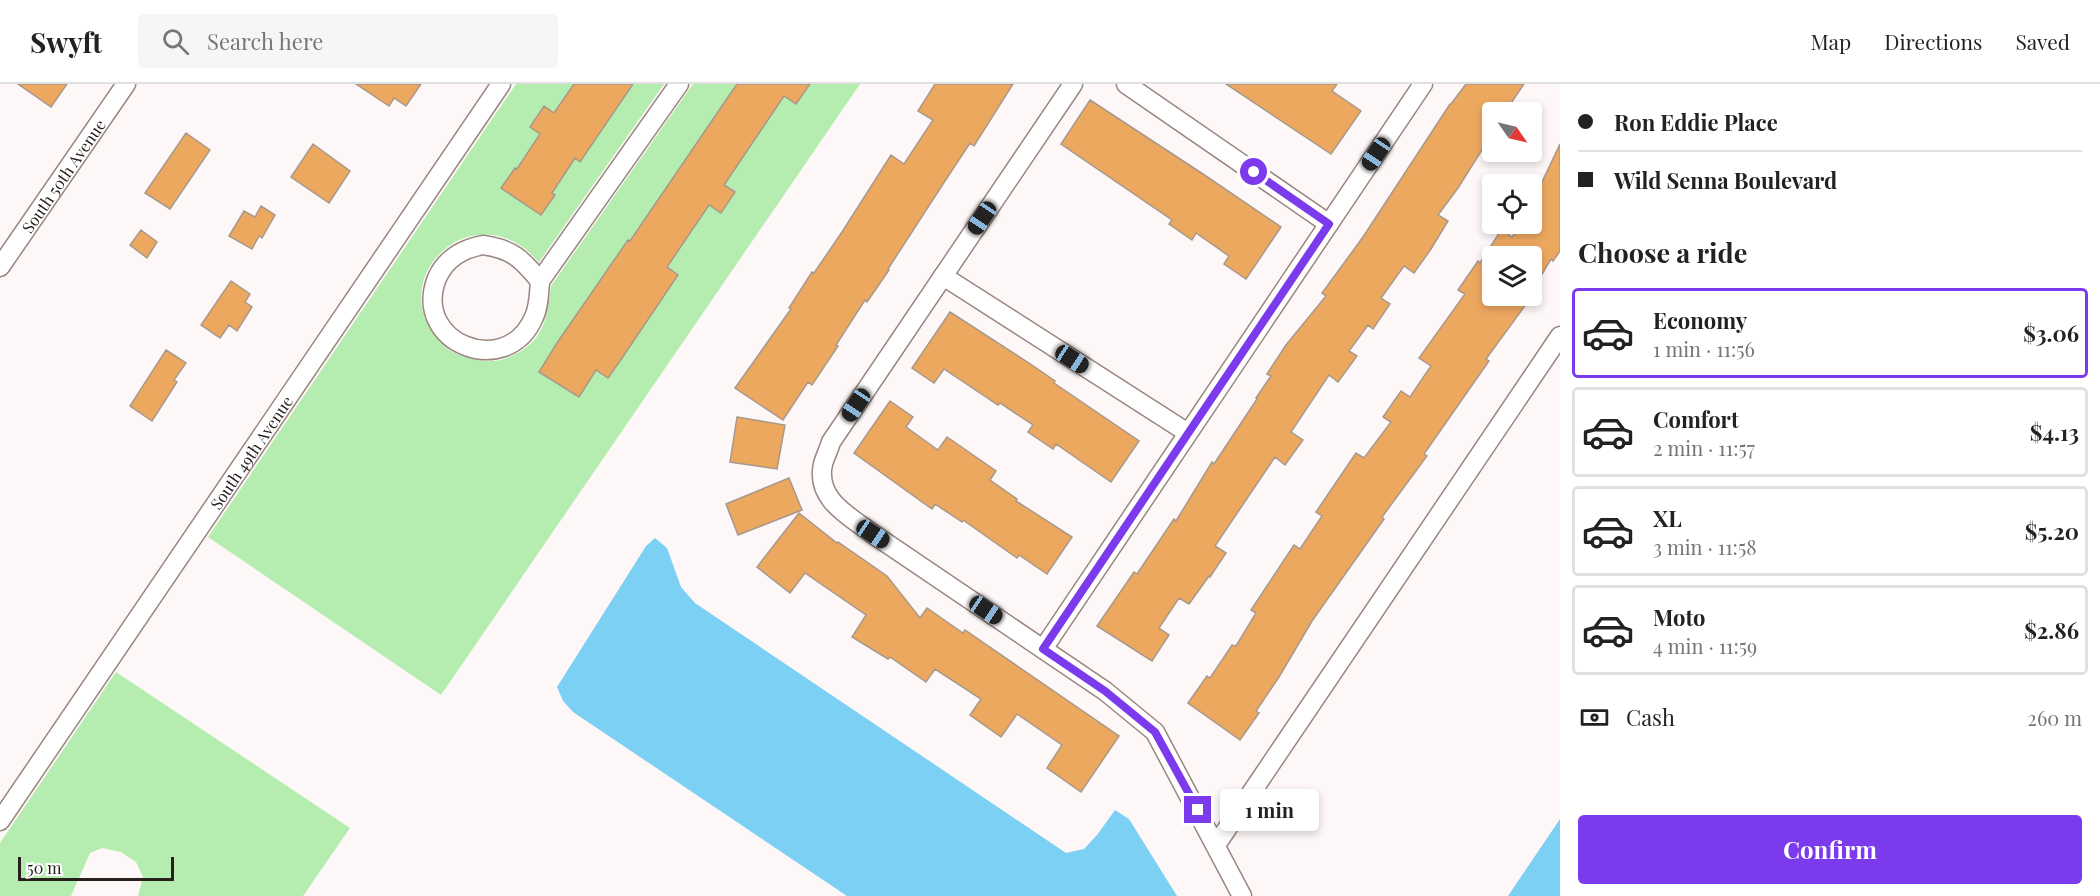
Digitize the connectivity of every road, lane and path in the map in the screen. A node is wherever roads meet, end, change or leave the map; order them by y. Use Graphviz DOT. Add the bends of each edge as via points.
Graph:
graph roads {
  1 [pos="126,84"];
  2 [pos="501,84"];
  3 [pos="679,84"];
  4 [pos="1073,84"];
  5 [pos="1126,84"];
  6 [pos="1423,84"];
  7 [pos="1329,224"];
  8 [pos="0,267"];
  9 [pos="943,276"];
  10 [pos="540,281"];
  11 [pos="1560,336"];
  12 [pos="1188,433"];
  13 [pos="1043,649"];
  14 [pos="0,821"];
  15 [pos="1216,845"];
  16 [pos="1242,896"];
  1 -- 8 [label="street, South 50th Avenue"];
  2 -- 14 [label="street, South 49th Avenue"];
  3 -- 10 [label="street"];
  4 -- 9 [label="street"];
  5 -- 7 [label="street"];
  6 -- 7 [label="street"];
  7 -- 12 [label="street"];
  9 -- 12 [label="street"];
  9 -- 13 [label="street" via="831,442 823,465 822,485 839,508 873,534"];
  10 -- 10 [label="street" via="535,316 526,332 496,350 478,351 461,345 437,319 434,286 452,257 467,249 483,245 500,247 515,254"];
  11 -- 15 [label="street"];
  12 -- 13 [label="street"];
  13 -- 15 [label="street" via="1105,691 1155,732"];
  15 -- 16 [label="street"];
}
